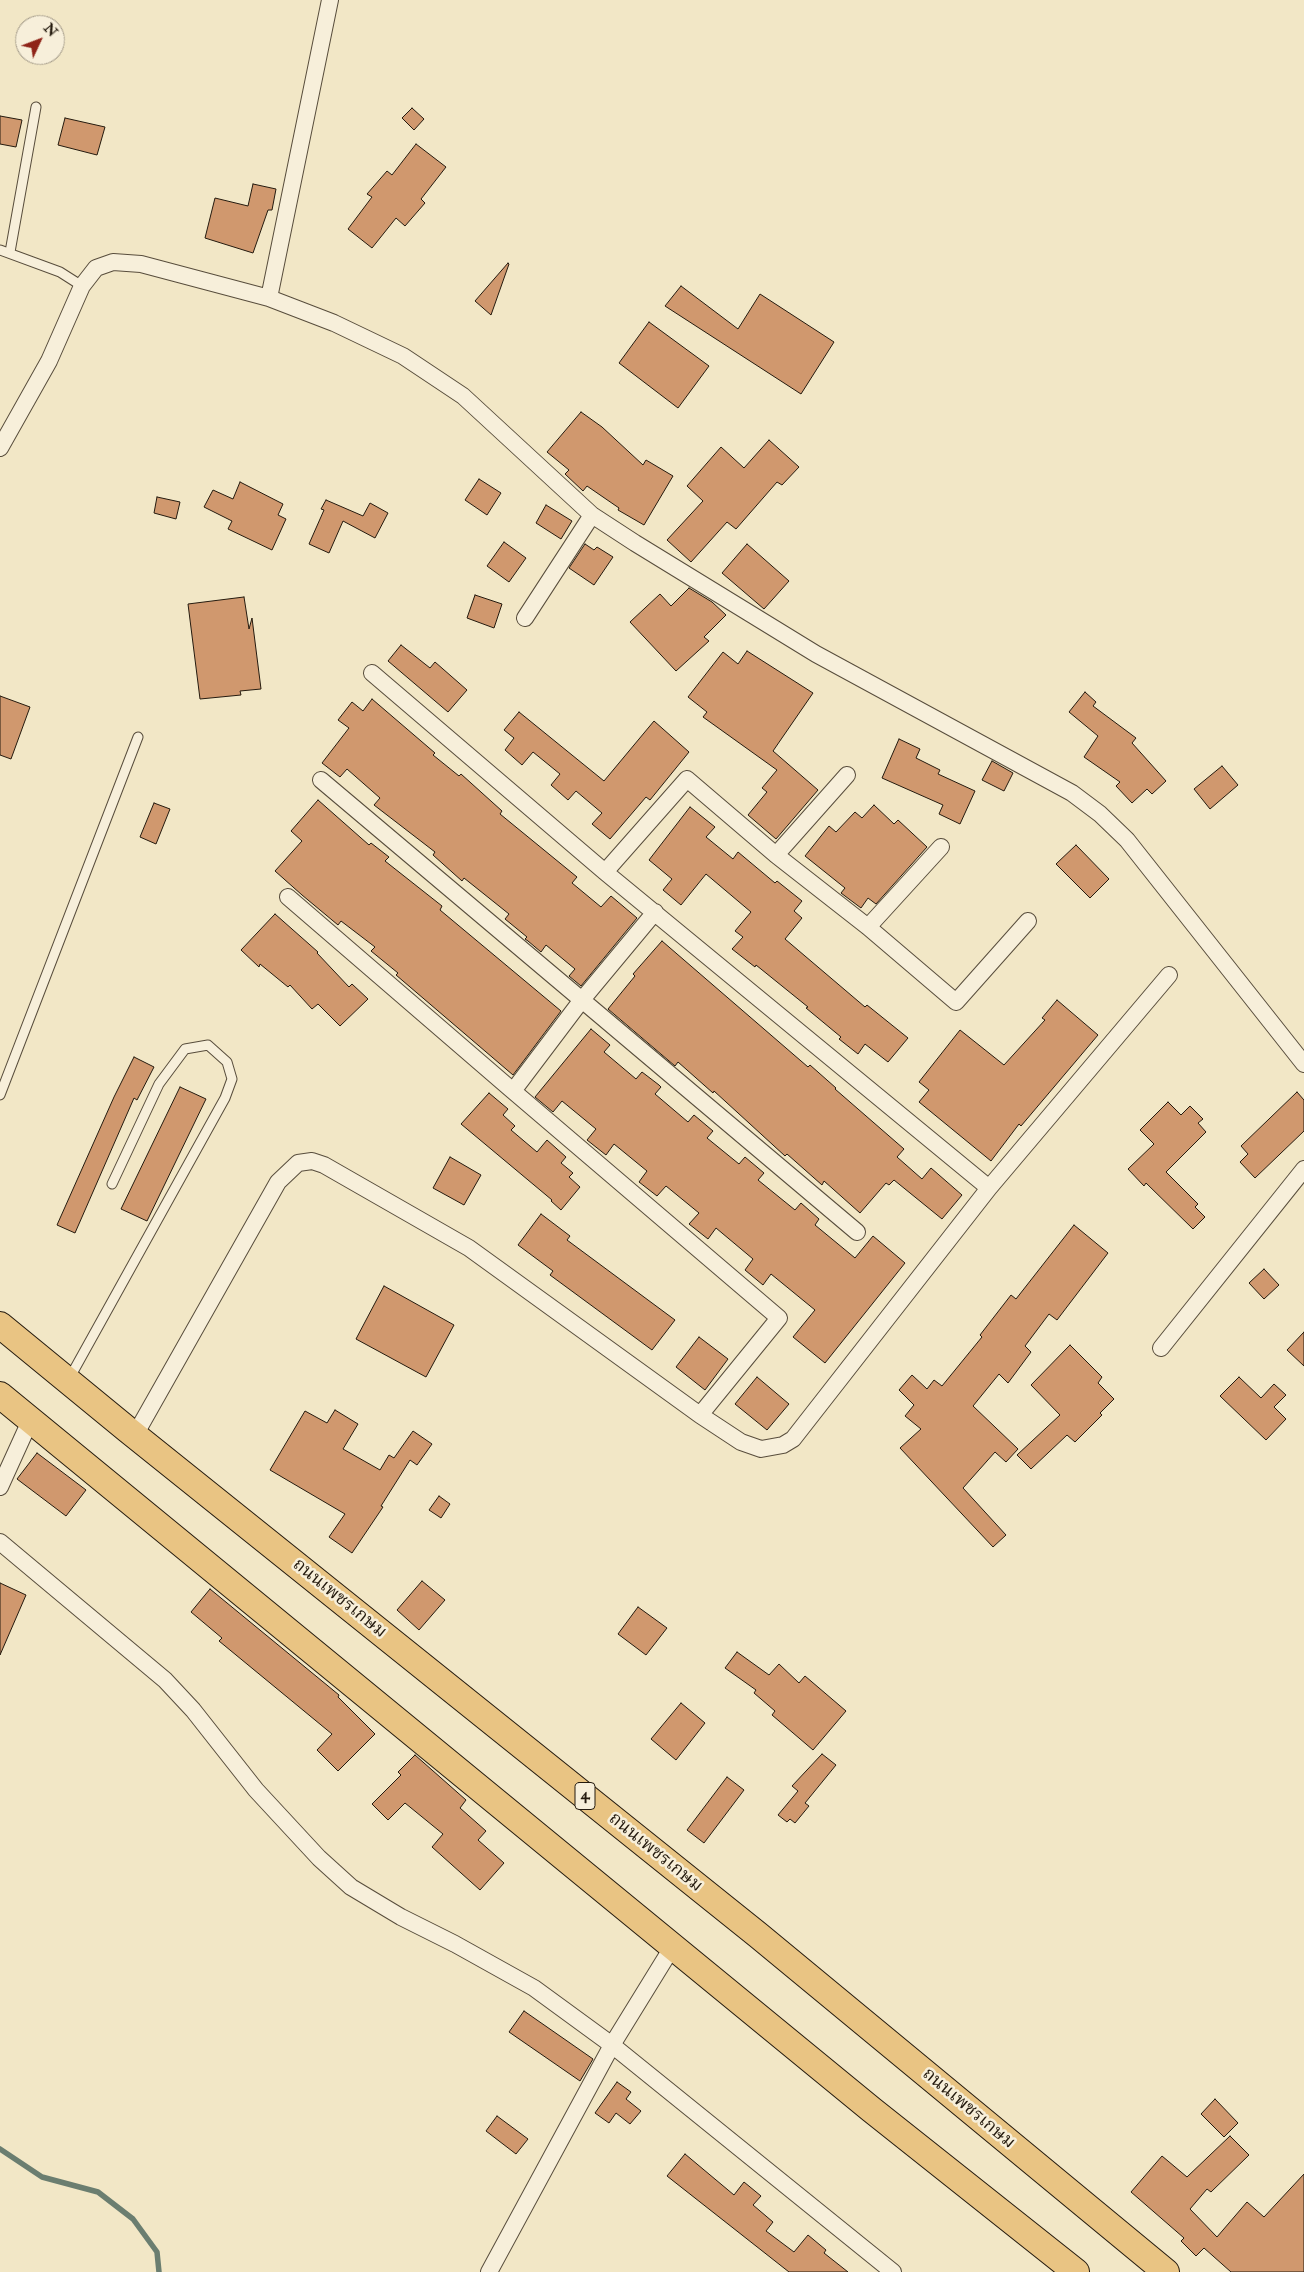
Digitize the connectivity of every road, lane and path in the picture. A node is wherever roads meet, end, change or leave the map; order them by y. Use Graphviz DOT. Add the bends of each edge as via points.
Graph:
graph roads {
  1 [pos="330,0"];
  2 [pos="36,107"];
  3 [pos="0,250"];
  4 [pos="10,252"];
  5 [pos="82,286"];
  6 [pos="269,298"];
  7 [pos="0,448"];
  8 [pos="592,515"];
  9 [pos="525,618"];
  10 [pos="372,673"];
  11 [pos="138,737"];
  12 [pos="847,775"];
  13 [pos="321,780"];
  14 [pos="940,847"];
  15 [pos="776,855"];
  16 [pos="605,872"];
  17 [pos="288,897"];
  18 [pos="655,912"];
  19 [pos="1028,921"];
  20 [pos="868,927"];
  21 [pos="1169,974"];
  22 [pos="582,1001"];
  23 [pos="1304,1064"];
  24 [pos="513,1091"];
  25 [pos="0,1095"];
  26 [pos="1304,1169"];
  27 [pos="112,1184"];
  28 [pos="990,1188"];
  29 [pos="857,1232"];
  30 [pos="0,1326"];
  31 [pos="1161,1348"];
  32 [pos="68,1381"];
  33 [pos="0,1395"];
  34 [pos="700,1415"];
  35 [pos="30,1421"];
  36 [pos="135,1435"];
  37 [pos="0,1487"];
  38 [pos="0,1542"];
  39 [pos="673,1946"];
  40 [pos="612,2046"];
  41 [pos="488,2272"];
  42 [pos="892,2272"];
  43 [pos="1076,2272"];
  44 [pos="1166,2272"];
  1 -- 6 [label="street"];
  2 -- 4 [label="lane"];
  3 -- 4 [label="lane"];
  4 -- 5 [label="lane" via="60,272"];
  5 -- 6 [label="street" via="96,268 113,262 141,264"];
  5 -- 7 [label="street" via="49,361"];
  6 -- 8 [label="street" via="334,323 403,356 463,396"];
  8 -- 9 [label="street"];
  8 -- 23 [label="street" via="816,654 1072,793 1100,814 1126,840"];
  10 -- 16 [label="street"];
  11 -- 25 [label="lane"];
  12 -- 15 [label="street"];
  13 -- 22 [label="street"];
  14 -- 20 [label="street"];
  15 -- 16 [label="street" via="687,779"];
  15 -- 20 [label="street"];
  16 -- 18 [label="street"];
  17 -- 24 [label="street"];
  18 -- 22 [label="street"];
  18 -- 28 [label="street"];
  19 -- 20 [label="street" via="956,1002"];
  21 -- 28 [label="street"];
  22 -- 24 [label="street"];
  22 -- 29 [label="street"];
  24 -- 34 [label="street" via="779,1318"];
  26 -- 31 [label="street"];
  27 -- 32 [label="lane" via="159,1084 185,1049 208,1045 226,1062 232,1079 226,1098"];
  28 -- 34 [label="street" via="793,1439 783,1445 761,1449 741,1442"];
  30 -- 32 [label="main road, ถนนเพชรเกษม / 4"];
  32 -- 36 [label="main road, ถนนเพชรเกษม / 4"];
  33 -- 35 [label="main road"];
  34 -- 36 [label="street" via="469,1248 312,1161 298,1163 278,1182"];
  35 -- 37 [label="street"];
  35 -- 39 [label="main road"];
  36 -- 44 [label="main road, ถนนเพชรเกษม / 4" via="758,1936"];
  38 -- 40 [label="street" via="165,1680 256,1790 319,1858 351,1887 534,1988"];
  39 -- 40 [label="street"];
  39 -- 43 [label="main road"];
  40 -- 41 [label="street"];
  40 -- 42 [label="street"];
}
